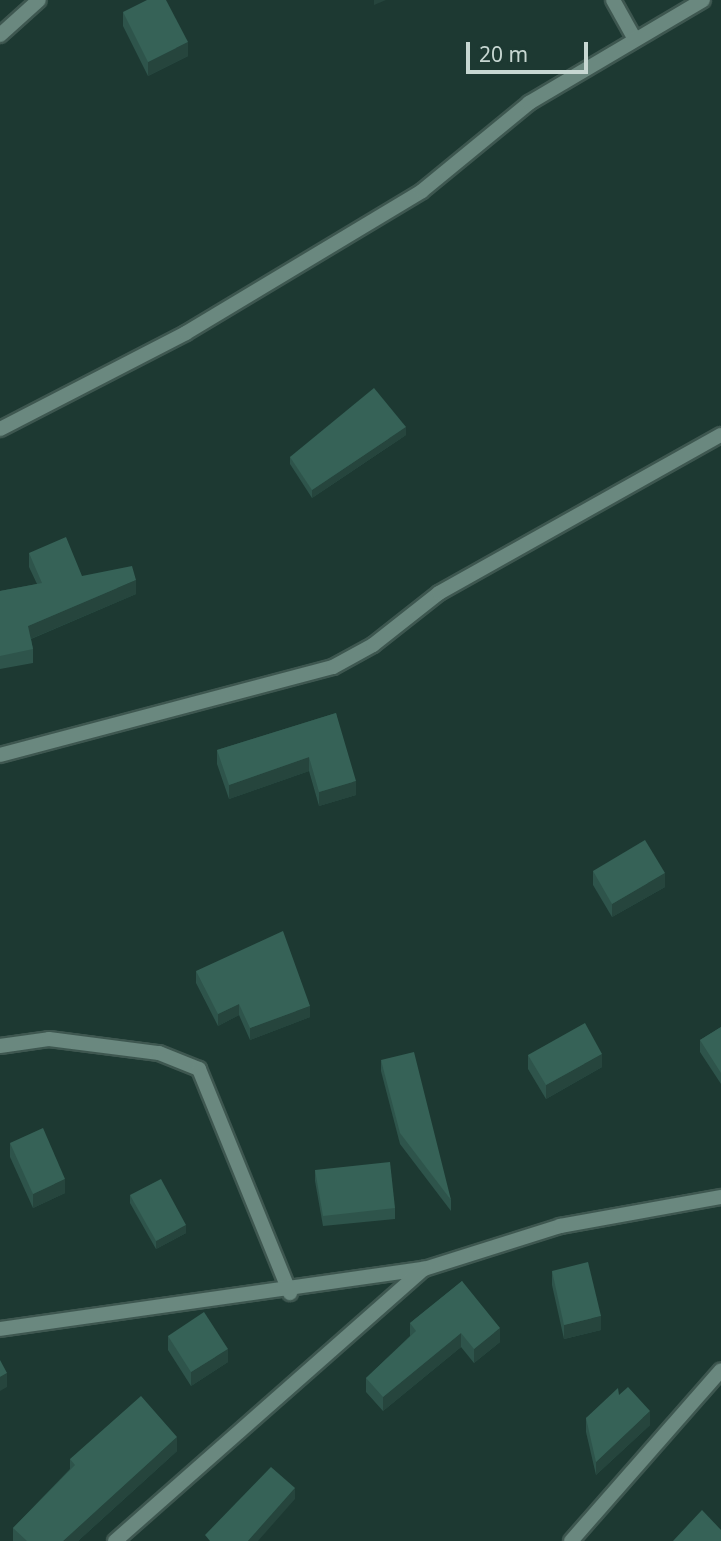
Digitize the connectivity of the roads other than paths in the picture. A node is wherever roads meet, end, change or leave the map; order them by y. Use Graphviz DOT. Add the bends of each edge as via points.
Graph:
graph roads {
  1 [pos="38,0"];
  2 [pos="613,0"];
  3 [pos="703,0"];
  4 [pos="0,34"];
  5 [pos="633,36"];
  6 [pos="0,429"];
  7 [pos="721,435"];
  8 [pos="0,755"];
  9 [pos="0,1046"];
  10 [pos="721,1198"];
  11 [pos="424,1269"];
  12 [pos="290,1293"];
  13 [pos="0,1329"];
  14 [pos="721,1370"];
  15 [pos="115,1541"];
  16 [pos="571,1541"];
  1 -- 4 [label="street"];
  2 -- 5 [label="street"];
  3 -- 5 [label="street"];
  5 -- 6 [label="street" via="528,103 422,191 186,333"];
  7 -- 8 [label="street" via="439,593 373,645 333,667"];
  9 -- 12 [label="street" via="49,1039 159,1053 199,1069"];
  10 -- 11 [label="street" via="561,1226"];
  11 -- 12 [label="street"];
  11 -- 15 [label="street"];
  12 -- 13 [label="street"];
  14 -- 16 [label="street"];
}
